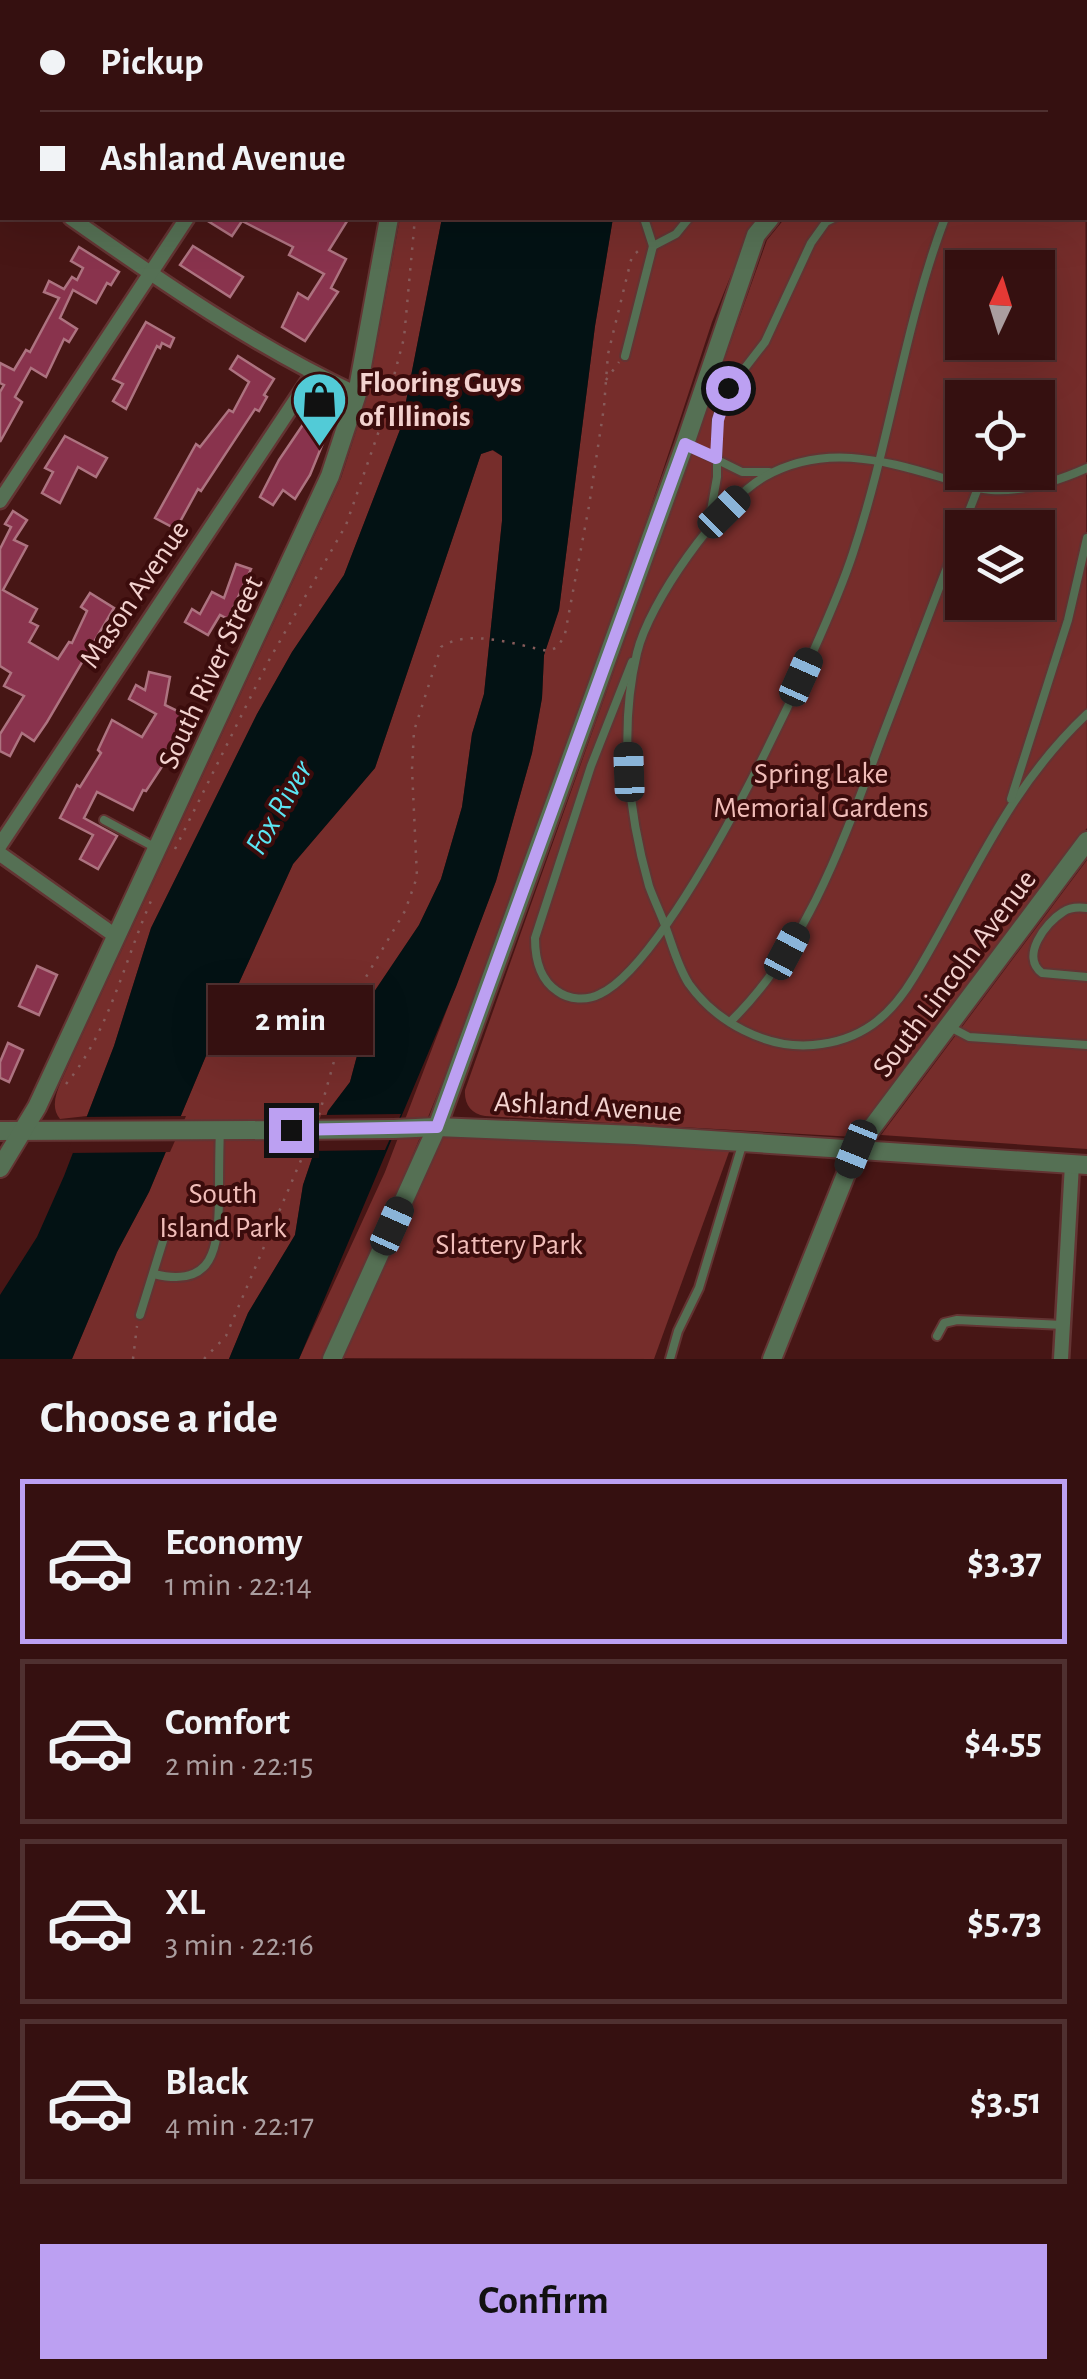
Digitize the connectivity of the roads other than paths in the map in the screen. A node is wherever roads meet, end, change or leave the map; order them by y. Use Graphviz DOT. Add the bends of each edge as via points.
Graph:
graph roads {
  1 [pos="74,220"];
  2 [pos="186,220"];
  3 [pos="389,220"];
  4 [pos="645,220"];
  5 [pos="688,220"];
  6 [pos="768,220"];
  7 [pos="830,220"];
  8 [pos="944,220"];
  9 [pos="653,246"];
  10 [pos="149,274"];
  11 [pos="625,356"];
  12 [pos="313,374"];
  13 [pos="357,394"];
  14 [pos="685,444"];
  15 [pos="716,458"];
  16 [pos="881,459"];
  17 [pos="1087,468"];
  18 [pos="774,472"];
  19 [pos="945,478"];
  20 [pos="1055,478"];
  21 [pos="977,490"];
  22 [pos="0,500"];
  23 [pos="708,530"];
  24 [pos="1087,538"];
  25 [pos="637,653"];
  26 [pos="1087,714"];
  27 [pos="1010,804"];
  28 [pos="104,820"];
  29 [pos="1087,841"];
  30 [pos="0,846"];
  31 [pos="165,852"];
  32 [pos="0,854"];
  33 [pos="1087,908"];
  34 [pos="666,926"];
  35 [pos="117,938"];
  36 [pos="1087,977"];
  37 [pos="730,1022"];
  38 [pos="948,1026"];
  39 [pos="1087,1045"];
  40 [pos="437,1127"];
  41 [pos="220,1129"];
  42 [pos="25,1130"];
  43 [pos="0,1131"];
  44 [pos="743,1142"];
  45 [pos="856,1149"];
  46 [pos="1080,1165"];
  47 [pos="0,1168"];
  48 [pos="163,1241"];
  49 [pos="154,1274"];
  50 [pos="140,1315"];
  51 [pos="1063,1325"];
  52 [pos="937,1336"];
  53 [pos="673,1358"];
  54 [pos="332,1359"];
  55 [pos="772,1359"];
  56 [pos="1061,1359"];
  1 -- 10 [label="street"];
  2 -- 10 [label="street"];
  3 -- 13 [label="street, South River Street"];
  4 -- 9 [label="lane"];
  5 -- 9 [label="lane"];
  6 -- 14 [label="street" via="756,236"];
  7 -- 15 [label="lane" via="812,243 765,342 724,395"];
  8 -- 16 [label="lane" via="910,329"];
  9 -- 11 [label="lane"];
  10 -- 12 [label="street"];
  10 -- 22 [label="street"];
  12 -- 13 [label="street"];
  12 -- 30 [label="street, Mason Avenue"];
  13 -- 31 [label="street, South River Street" via="330,476"];
  14 -- 15 [label="lane"];
  14 -- 40 [label="street"];
  15 -- 18 [label="lane" via="742,472"];
  15 -- 23 [label="lane"];
  16 -- 18 [label="lane" via="824,457"];
  16 -- 19 [label="lane"];
  16 -- 34 [label="lane" via="852,558 801,677 736,809"];
  17 -- 20 [label="lane"];
  18 -- 23 [label="lane" via="742,493"];
  21 -- 37 [label="lane" via="846,833 773,976"];
  23 -- 25 [label="lane" via="659,603"];
  24 -- 27 [label="lane"];
  25 -- 34 [label="lane" via="629,707 632,803 650,887"];
  25 -- 34 [label="lane" via="544,904 535,938 538,964 561,994 601,994"];
  26 -- 27 [label="lane"];
  27 -- 37 [label="lane" via="902,997 877,1024 841,1040 800,1046 760,1039"];
  28 -- 31 [label="lane"];
  29 -- 38 [label="street, South Lincoln Avenue"];
  31 -- 35 [label="street, South River Street"];
  32 -- 35 [label="street"];
  33 -- 36 [label="lane" via="1058,915 1032,959 1042,973"];
  34 -- 37 [label="lane" via="692,987"];
  35 -- 42 [label="street, South River Street"];
  38 -- 39 [label="lane" via="969,1037"];
  38 -- 45 [label="street, South Lincoln Avenue"];
  40 -- 41 [label="street, Ashland Avenue, bridge"];
  40 -- 44 [label="street, Ashland Avenue"];
  40 -- 54 [label="street"];
  41 -- 42 [label="street, Ashland Avenue"];
  41 -- 49 [label="lane" via="215,1250 188,1278"];
  42 -- 43 [label="street, Ashland Avenue"];
  42 -- 47 [label="street, South River Street"];
  44 -- 45 [label="street, Ashland Avenue"];
  44 -- 53 [label="lane"];
  45 -- 46 [label="street, Ashland Avenue"];
  45 -- 55 [label="street, South Lincoln Avenue"];
  46 -- 51 [label="street"];
  48 -- 49 [label="lane"];
  49 -- 50 [label="lane"];
  51 -- 52 [label="lane" via="956,1320 944,1323"];
  51 -- 56 [label="street"];
}
